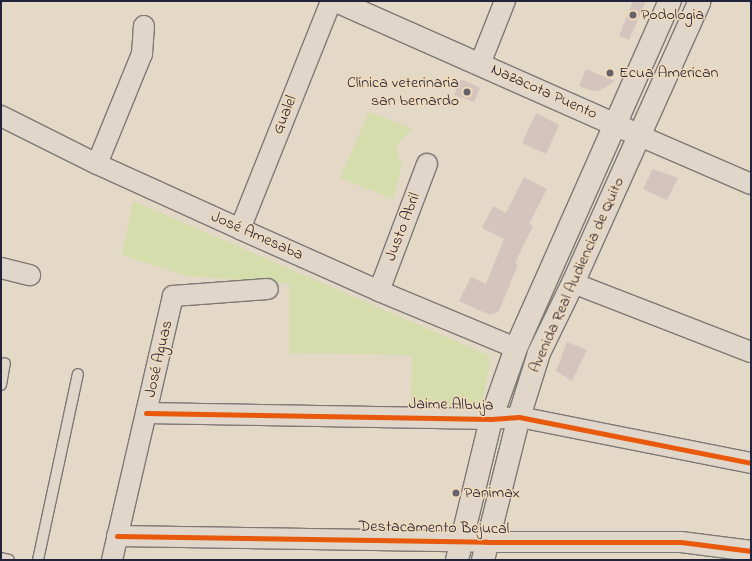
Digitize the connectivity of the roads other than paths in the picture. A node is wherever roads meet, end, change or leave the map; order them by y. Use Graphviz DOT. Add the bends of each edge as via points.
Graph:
graph roads {
  1 [pos="331,1"];
  2 [pos="336,1"];
  3 [pos="505,1"];
  4 [pos="670,1"];
  5 [pos="700,1"];
  6 [pos="144,26"];
  7 [pos="480,64"];
  8 [pos="1,116"];
  9 [pos="615,124"];
  10 [pos="640,136"];
  11 [pos="97,164"];
  12 [pos="426,164"];
  13 [pos="751,184"];
  14 [pos="240,229"];
  15 [pos="1,268"];
  16 [pos="30,275"];
  17 [pos="573,283"];
  18 [pos="268,289"];
  19 [pos="379,291"];
  20 [pos="516,348"];
  21 [pos="751,352"];
  22 [pos="5,363"];
  23 [pos="78,374"];
  24 [pos="1,385"];
  25 [pos="146,412"];
  26 [pos="518,417"];
  27 [pos="491,419"];
  28 [pos="751,463"];
  29 [pos="117,536"];
  30 [pos="458,551"];
  31 [pos="485,551"];
  32 [pos="751,551"];
  33 [pos="1,558"];
  34 [pos="9,560"];
  35 [pos="38,560"];
  36 [pos="112,560"];
  1 -- 14 [label="street, Gualel"];
  2 -- 7 [label="main road, Nazacota Puento"];
  3 -- 7 [label="street"];
  4 -- 9 [label="main road, Avenida Real Audiencia de Quito"];
  5 -- 10 [label="main road, Avenida Real Audiencia de Quito"];
  6 -- 11 [label="street" via="142,54"];
  7 -- 9 [label="main road, Nazacota Puento"];
  8 -- 11 [label="street, José Amesaba"];
  9 -- 10 [label="main road, Nazacota Puento"];
  9 -- 20 [label="main road, Avenida Real Audiencia de Quito"];
  10 -- 13 [label="street, Nazacota Puento"];
  10 -- 17 [label="main road, Avenida Real Audiencia de Quito"];
  11 -- 14 [label="street, José Amesaba"];
  12 -- 19 [label="street, Justo Abril"];
  14 -- 19 [label="street, José Amesaba"];
  15 -- 16 [label="street"];
  17 -- 21 [label="street"];
  17 -- 26 [label="main road, Avenida Real Audiencia de Quito" via="539,353"];
  18 -- 25 [label="street, José Aguas" via="173,296"];
  19 -- 20 [label="street, José Amesaba"];
  20 -- 27 [label="main road, Avenida Real Audiencia de Quito"];
  22 -- 24 [label="lane"];
  23 -- 35 [label="lane"];
  25 -- 27 [label="street, Jaime Albuja"];
  25 -- 29 [label="street, José Aguas"];
  26 -- 27 [label="street, Jaime Albuja"];
  26 -- 28 [label="street, Jaime Albuja"];
  26 -- 31 [label="main road, Avenida Real Audiencia de Quito"];
  27 -- 30 [label="main road, Avenida Real Audiencia de Quito"];
  29 -- 30 [label="street, Destacamento Bejucal"];
  29 -- 36 [label="street, José Aguas"];
  30 -- 31 [label="street, Destacamento Bejucal"];
  31 -- 32 [label="street, Destacamento Bejucal" via="681,542"];
  33 -- 34 [label="lane"];
}
